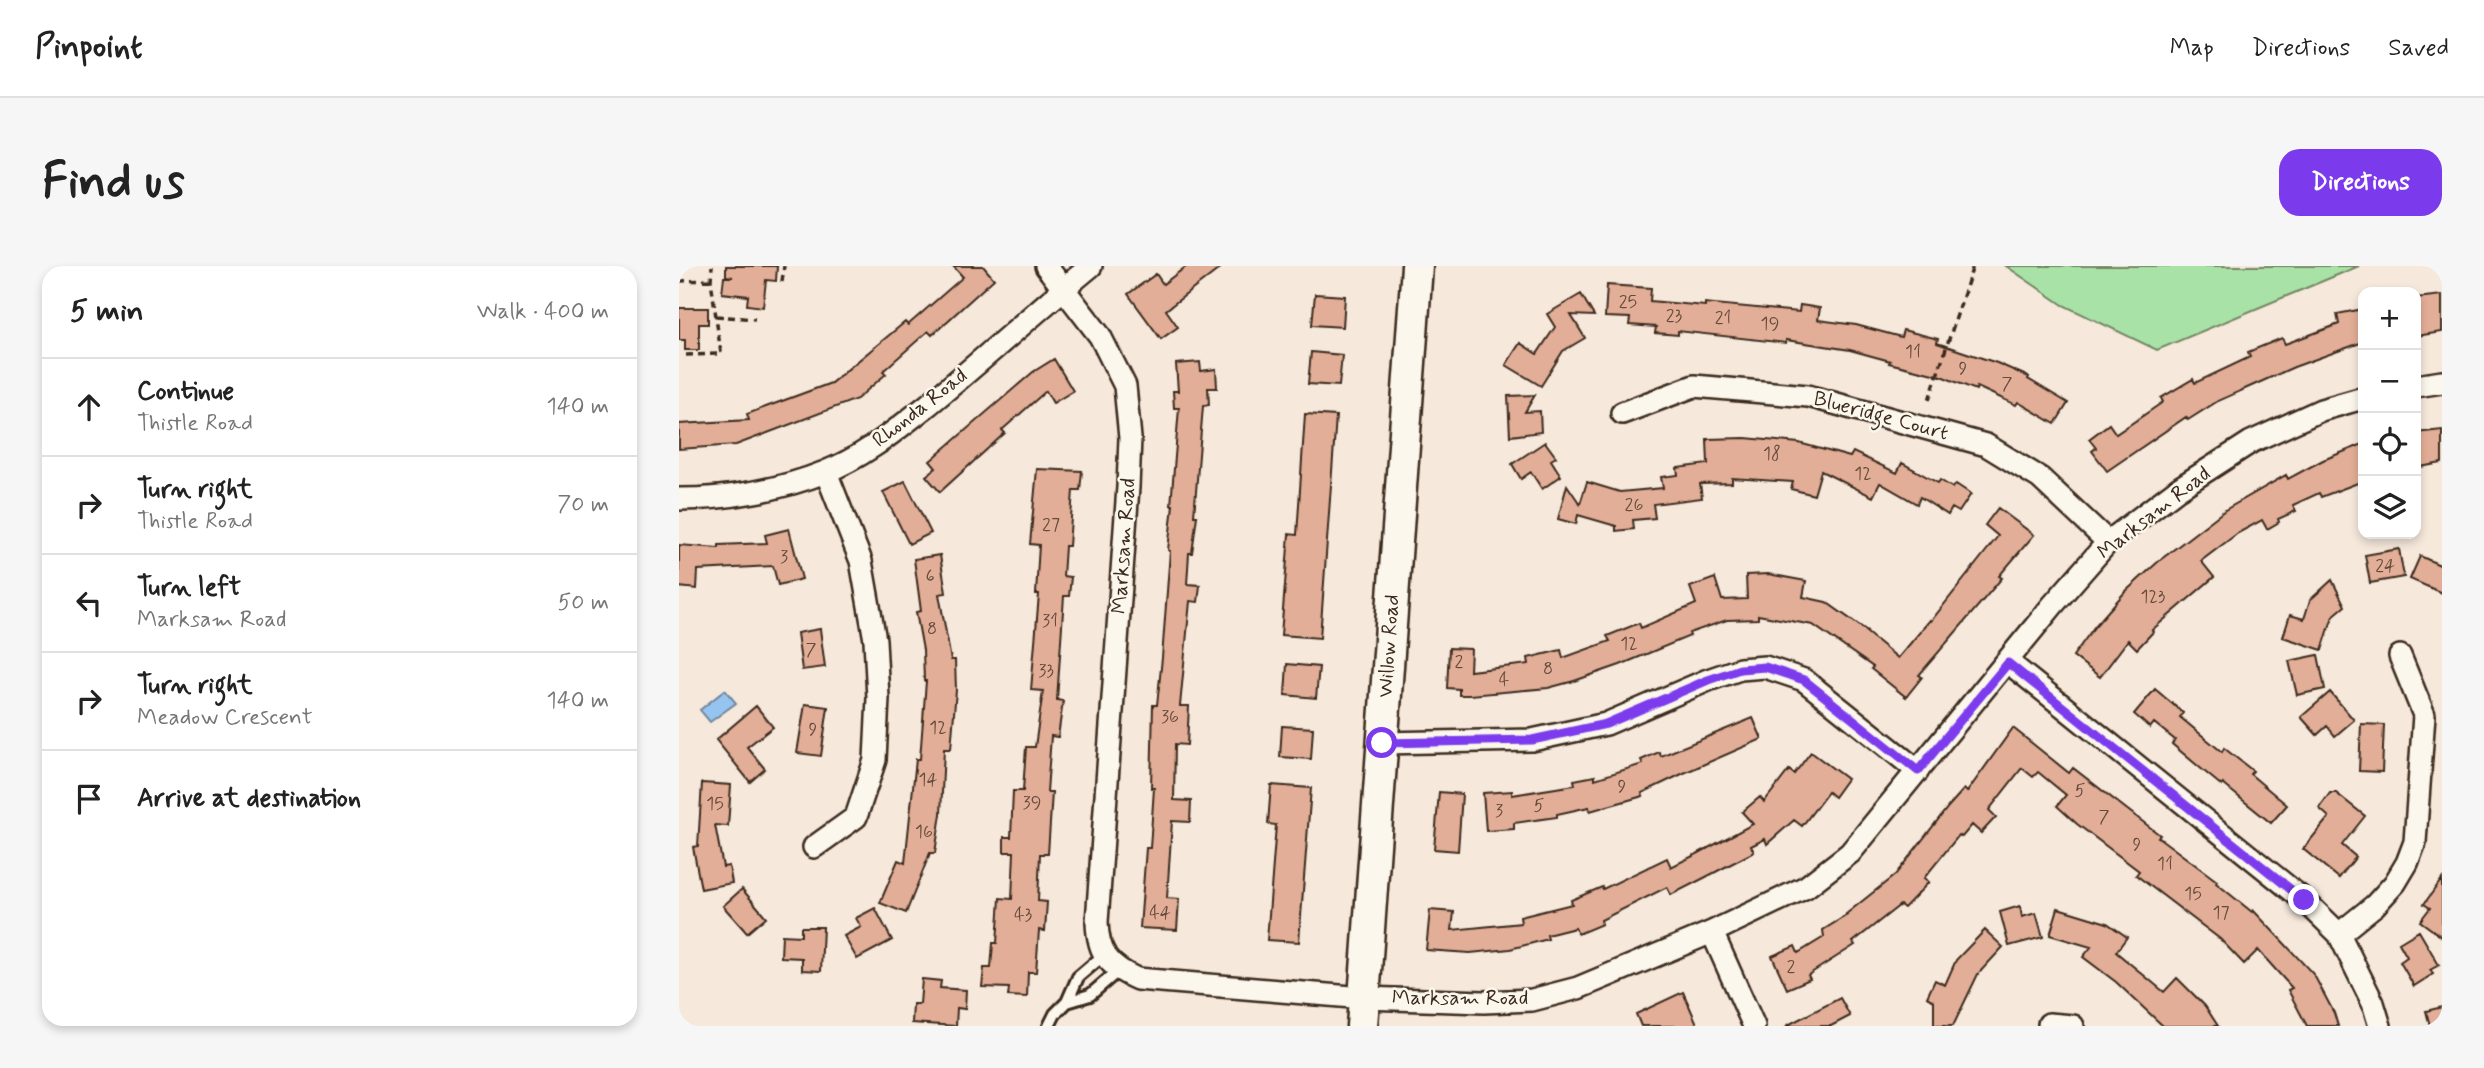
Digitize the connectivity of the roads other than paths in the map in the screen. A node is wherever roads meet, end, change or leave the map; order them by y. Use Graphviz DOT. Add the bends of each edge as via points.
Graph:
graph roads {
  1 [pos="1046,266"];
  2 [pos="1091,266"];
  3 [pos="1417,266"];
  4 [pos="1064,288"];
  5 [pos="2442,382"];
  6 [pos="2421,385"];
  7 [pos="2358,399"];
  8 [pos="1622,413"];
  9 [pos="826,472"];
  10 [pos="679,499"];
  11 [pos="2108,542"];
  12 [pos="2400,656"];
  13 [pos="2008,663"];
  14 [pos="1382,743"];
  15 [pos="1918,771"];
  16 [pos="814,847"];
  17 [pos="1712,932"];
  18 [pos="2339,934"];
  19 [pos="1112,962"];
  20 [pos="1067,1002"];
  21 [pos="1363,1012"];
  22 [pos="2049,1024"];
  23 [pos="1049,1026"];
  24 [pos="1754,1026"];
  25 [pos="2073,1026"];
  26 [pos="2380,1026"];
  1 -- 4 [label="street, Marksam Road"];
  2 -- 4 [label="street, Rhonda Road"];
  3 -- 14 [label="main road, Willow Road"];
  4 -- 9 [label="street, Rhonda Road" via="883,441"];
  4 -- 19 [label="street, Marksam Road" via="1100,336 1125,386 1130,438 1097,922 1098,943"];
  5 -- 6 [label="street"];
  7 -- 11 [label="street, Marksam Road" via="2321,410 2251,442"];
  8 -- 11 [label="street, Blueridge Court" via="1694,387 1808,396 1986,445 2041,478"];
  9 -- 10 [label="street, Rhonda Road" via="763,490"];
  9 -- 16 [label="street" via="862,561 875,640 878,698 875,760 856,817"];
  11 -- 13 [label="street, Marksam Road"];
  12 -- 18 [label="street" via="2424,715 2415,842 2395,883"];
  13 -- 15 [label="street, Marksam Road"];
  13 -- 18 [label="street" via="2304,900"];
  14 -- 15 [label="street" via="1532,740 1606,724 1708,680 1740,669 1765,667 1804,680"];
  14 -- 21 [label="main road, Willow Road"];
  15 -- 17 [label="street, Marksam Road" via="1850,853 1806,887"];
  17 -- 21 [label="street, Marksam Road" via="1578,988 1532,1000"];
  17 -- 24 [label="street"];
  18 -- 26 [label="street"];
  19 -- 20 [label="lane" via="1090,995"];
  19 -- 20 [label="lane" via="1078,977"];
  19 -- 21 [label="street, Marksam Road" via="1137,979"];
  20 -- 23 [label="lane"];
  22 -- 25 [label="street"];
}
